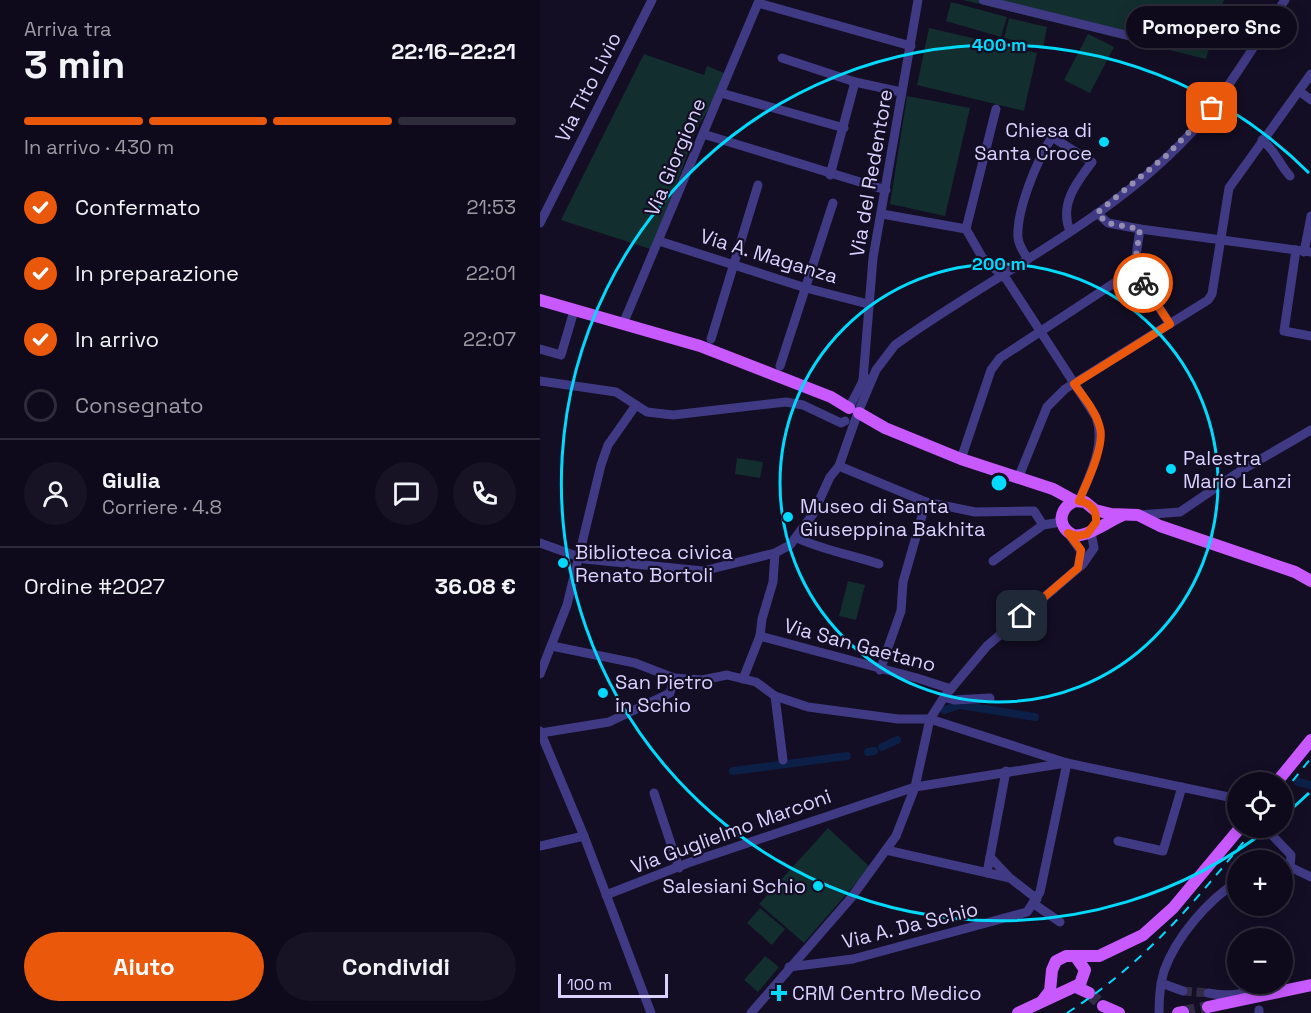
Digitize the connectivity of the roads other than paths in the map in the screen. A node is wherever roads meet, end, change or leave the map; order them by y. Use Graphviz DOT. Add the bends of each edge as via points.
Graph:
graph roads {
  1 [pos="652,0"];
  2 [pos="918,0"];
  3 [pos="983,0"];
  4 [pos="1285,0"];
  5 [pos="1134,37"];
  6 [pos="911,46"];
  7 [pos="782,58"];
  8 [pos="1311,74"];
  9 [pos="855,82"];
  10 [pos="1299,91"];
  11 [pos="902,92"];
  12 [pos="721,93"];
  13 [pos="1311,100"];
  14 [pos="996,109"];
  15 [pos="844,128"];
  16 [pos="703,134"];
  17 [pos="1262,140"];
  18 [pos="830,175"];
  19 [pos="1290,176"];
  20 [pos="758,185"];
  21 [pos="886,190"];
  22 [pos="833,203"];
  23 [pos="1097,213"];
  24 [pos="882,214"];
  25 [pos="1311,216"];
  26 [pos="540,223"];
  27 [pos="966,229"];
  28 [pos="1140,229"];
  29 [pos="1070,231"];
  30 [pos="659,241"];
  31 [pos="1219,241"];
  32 [pos="1304,251"];
  33 [pos="1028,259"];
  34 [pos="734,264"];
  35 [pos="1134,270"];
  36 [pos="1001,278"];
  37 [pos="806,288"];
  38 [pos="540,300"];
  39 [pos="868,304"];
  40 [pos="573,316"];
  41 [pos="623,324"];
  42 [pos="1170,324"];
  43 [pos="1040,330"];
  44 [pos="1311,336"];
  45 [pos="711,339"];
  46 [pos="540,349"];
  47 [pos="867,353"];
  48 [pos="780,366"];
  49 [pos="875,367"];
  50 [pos="863,380"];
  51 [pos="540,381"];
  52 [pos="1074,384"];
  53 [pos="636,405"];
  54 [pos="855,411"];
  55 [pos="845,421"];
  56 [pos="1311,430"];
  57 [pos="961,459"];
  58 [pos="839,466"];
  59 [pos="1019,476"];
  60 [pos="926,502"];
  61 [pos="1073,503"];
  62 [pos="1095,510"];
  63 [pos="1131,515"];
  64 [pos="1043,525"];
  65 [pos="1065,527"];
  66 [pos="1093,530"];
  67 [pos="797,538"];
  68 [pos="540,543"];
  69 [pos="1081,550"];
  70 [pos="1093,552"];
  71 [pos="775,553"];
  72 [pos="578,557"];
  73 [pos="993,561"];
  74 [pos="879,564"];
  75 [pos="1078,568"];
  76 [pos="1311,581"];
  77 [pos="760,636"];
  78 [pos="552,646"];
  79 [pos="542,663"];
  80 [pos="880,670"];
  81 [pos="540,674"];
  82 [pos="674,678"];
  83 [pos="743,679"];
  84 [pos="951,689"];
  85 [pos="775,696"];
  86 [pos="944,698"];
  87 [pos="990,698"];
  88 [pos="930,719"];
  89 [pos="541,732"];
  90 [pos="1311,740"];
  91 [pos="783,760"];
  92 [pos="1067,763"];
  93 [pos="1006,771"];
  94 [pos="1285,772"];
  95 [pos="915,787"];
  96 [pos="1182,787"];
  97 [pos="654,793"];
  98 [pos="1227,797"];
  99 [pos="868,802"];
  100 [pos="906,810"];
  101 [pos="584,836"];
  102 [pos="1231,838"];
  103 [pos="1275,838"];
  104 [pos="1118,841"];
  105 [pos="540,846"];
  106 [pos="886,849"];
  107 [pos="1286,850"];
  108 [pos="990,857"];
  109 [pos="679,868"];
  110 [pos="1293,870"];
  111 [pos="987,873"];
  112 [pos="1311,877"];
  113 [pos="1010,878"];
  114 [pos="1227,890"];
  115 [pos="606,896"];
  116 [pos="1036,902"];
  117 [pos="1060,922"];
  118 [pos="1100,956"];
  119 [pos="1076,957"];
  120 [pos="789,968"];
  121 [pos="1052,975"];
  122 [pos="1078,981"];
  123 [pos="1161,983"];
  124 [pos="1311,985"];
  125 [pos="1183,991"];
  126 [pos="1208,993"];
  127 [pos="1227,994"];
  128 [pos="1043,1000"];
  129 [pos="1104,1006"];
  130 [pos="1209,1007"];
  131 [pos="651,1013"];
  132 [pos="751,1013"];
  133 [pos="1018,1013"];
  134 [pos="1119,1013"];
  135 [pos="1159,1013"];
  1 -- 26 [label="street, Via Tito Livio"];
  2 -- 6 [label="street, Via del Redentore"];
  3 -- 5 [label="street"];
  4 -- 23 [label="street" via="1199,124"];
  6 -- 11 [label="street, Via del Redentore"];
  6 -- 12 [label="street, Via Giorgione" via="758,3"];
  7 -- 9 [label="street"];
  8 -- 10 [label="street"];
  9 -- 11 [label="street"];
  9 -- 15 [label="street"];
  10 -- 13 [label="street"];
  10 -- 17 [label="street"];
  11 -- 21 [label="street, Via del Redentore"];
  12 -- 15 [label="street"];
  12 -- 16 [label="street, Via Giorgione"];
  14 -- 27 [label="street"];
  15 -- 18 [label="street"];
  16 -- 18 [label="street"];
  16 -- 30 [label="street, Via Giorgione"];
  17 -- 19 [label="street" via="1276,152"];
  17 -- 31 [label="street" via="1229,188"];
  18 -- 21 [label="street"];
  20 -- 34 [label="street"];
  21 -- 24 [label="street, Via del Redentore"];
  22 -- 37 [label="street"];
  23 -- 28 [label="street" via="1107,223"];
  23 -- 29 [label="street"];
  24 -- 27 [label="street"];
  24 -- 39 [label="street, Via del Redentore"];
  25 -- 32 [label="street"];
  27 -- 36 [label="street" via="982,257"];
  28 -- 31 [label="street"];
  28 -- 35 [label="street"];
  29 -- 33 [label="street"];
  29 -- 33 [label="street" via="1064,214 1078,181 1092,162 1052,137 1035,165 1018,225 1018,241"];
  30 -- 34 [label="street, Via A. Maganza"];
  30 -- 41 [label="street, Via Giorgione"];
  31 -- 32 [label="street"];
  31 -- 42 [label="street" via="1212,294"];
  32 -- 44 [label="street" via="1284,331"];
  33 -- 36 [label="street"];
  34 -- 37 [label="street, Via A. Maganza"];
  34 -- 45 [label="street"];
  35 -- 42 [label="street"];
  35 -- 43 [label="street"];
  36 -- 43 [label="street" via="1007,280"];
  36 -- 49 [label="street" via="907,336"];
  37 -- 39 [label="street, Via A. Maganza"];
  37 -- 48 [label="street"];
  38 -- 40 [label="main road"];
  39 -- 47 [label="street, Via del Redentore"];
  40 -- 41 [label="main road"];
  40 -- 46 [label="street" via="561,355"];
  41 -- 54 [label="main road" via="700,346 831,397"];
  42 -- 52 [label="street"];
  43 -- 52 [label="street"];
  43 -- 57 [label="street" via="1000,358 991,370"];
  47 -- 49 [label="street"];
  47 -- 50 [label="street, Via del Redentore"];
  49 -- 50 [label="street"];
  49 -- 54 [label="street"];
  50 -- 54 [label="street"];
  51 -- 53 [label="street" via="616,392"];
  52 -- 59 [label="street" via="1047,407"];
  52 -- 61 [label="street" via="1101,431 1094,465"];
  53 -- 55 [label="street" via="647,412 673,415 786,402 803,405 841,423"];
  53 -- 72 [label="street" via="608,445"];
  54 -- 57 [label="main road" via="885,428"];
  54 -- 58 [label="street"];
  56 -- 63 [label="street" via="1180,512"];
  57 -- 59 [label="main road"];
  58 -- 60 [label="street"];
  58 -- 67 [label="street"];
  59 -- 61 [label="main road" via="1056,490"];
  60 -- 64 [label="street" via="975,512 1030,510 1037,513"];
  60 -- 80 [label="street" via="903,582 901,611"];
  61 -- 62 [label="main road" via="1090,505"];
  61 -- 65 [label="main road"];
  62 -- 63 [label="main road"];
  62 -- 66 [label="main road"];
  63 -- 66 [label="main road"];
  63 -- 76 [label="main road"];
  64 -- 65 [label="street"];
  64 -- 73 [label="street"];
  65 -- 66 [label="main road" via="1077,536"];
  65 -- 69 [label="street"];
  66 -- 70 [label="street"];
  67 -- 71 [label="street"];
  67 -- 74 [label="street"];
  68 -- 72 [label="street"];
  69 -- 70 [label="street" via="1086,554"];
  69 -- 75 [label="street"];
  70 -- 75 [label="street"];
  71 -- 72 [label="street" via="703,571"];
  71 -- 77 [label="street" via="773,582"];
  72 -- 78 [label="street"];
  75 -- 84 [label="street" via="987,646"];
  77 -- 80 [label="street, Via San Gaetano"];
  77 -- 83 [label="street"];
  78 -- 79 [label="street"];
  78 -- 82 [label="street" via="635,663"];
  79 -- 81 [label="street"];
  80 -- 84 [label="street, Via San Gaetano"];
  82 -- 83 [label="street" via="702,680 727,675"];
  82 -- 89 [label="street" via="670,693 609,722"];
  83 -- 85 [label="street" via="756,682"];
  84 -- 86 [label="street"];
  85 -- 88 [label="street" via="808,707 898,719"];
  85 -- 91 [label="street"];
  86 -- 87 [label="street"];
  86 -- 88 [label="street"];
  88 -- 92 [label="street"];
  88 -- 95 [label="street"];
  89 -- 101 [label="street"];
  90 -- 94 [label="main road"];
  92 -- 93 [label="street, Via Guglielmo Marconi"];
  92 -- 96 [label="street"];
  92 -- 116 [label="street"];
  93 -- 95 [label="street, Via Guglielmo Marconi"];
  93 -- 108 [label="street"];
  95 -- 99 [label="street, Via Guglielmo Marconi"];
  95 -- 100 [label="street"];
  96 -- 98 [label="street"];
  96 -- 104 [label="street" via="1163,851"];
  97 -- 109 [label="street"];
  99 -- 100 [label="street, Via Guglielmo Marconi" via="898,797 904,801"];
  99 -- 109 [label="street, Via Guglielmo Marconi"];
  100 -- 106 [label="street"];
  101 -- 105 [label="street"];
  101 -- 115 [label="street"];
  102 -- 118 [label="main road" via="1166,915 1143,935"];
  103 -- 107 [label="street"];
  106 -- 111 [label="street"];
  106 -- 120 [label="street" via="850,898"];
  108 -- 111 [label="street"];
  108 -- 113 [label="street"];
  109 -- 115 [label="street, Via Guglielmo Marconi"];
  110 -- 112 [label="street"];
  111 -- 113 [label="street"];
  113 -- 116 [label="street"];
  114 -- 123 [label="street" via="1187,932"];
  115 -- 131 [label="street"];
  116 -- 117 [label="street"];
  116 -- 120 [label="street, Via A. Da Schio" via="1022,915 854,959"];
  118 -- 119 [label="main road"];
  118 -- 122 [label="main road"];
  119 -- 121 [label="main road" via="1056,960"];
  119 -- 122 [label="main road"];
  120 -- 132 [label="street"];
  121 -- 122 [label="main road" via="1058,984"];
  121 -- 128 [label="main road" via="1050,991"];
  122 -- 128 [label="main road"];
  123 -- 125 [label="street"];
  123 -- 135 [label="street"];
  124 -- 130 [label="main road"];
  126 -- 127 [label="street"];
  128 -- 133 [label="main road"];
  129 -- 134 [label="main road"];
}
